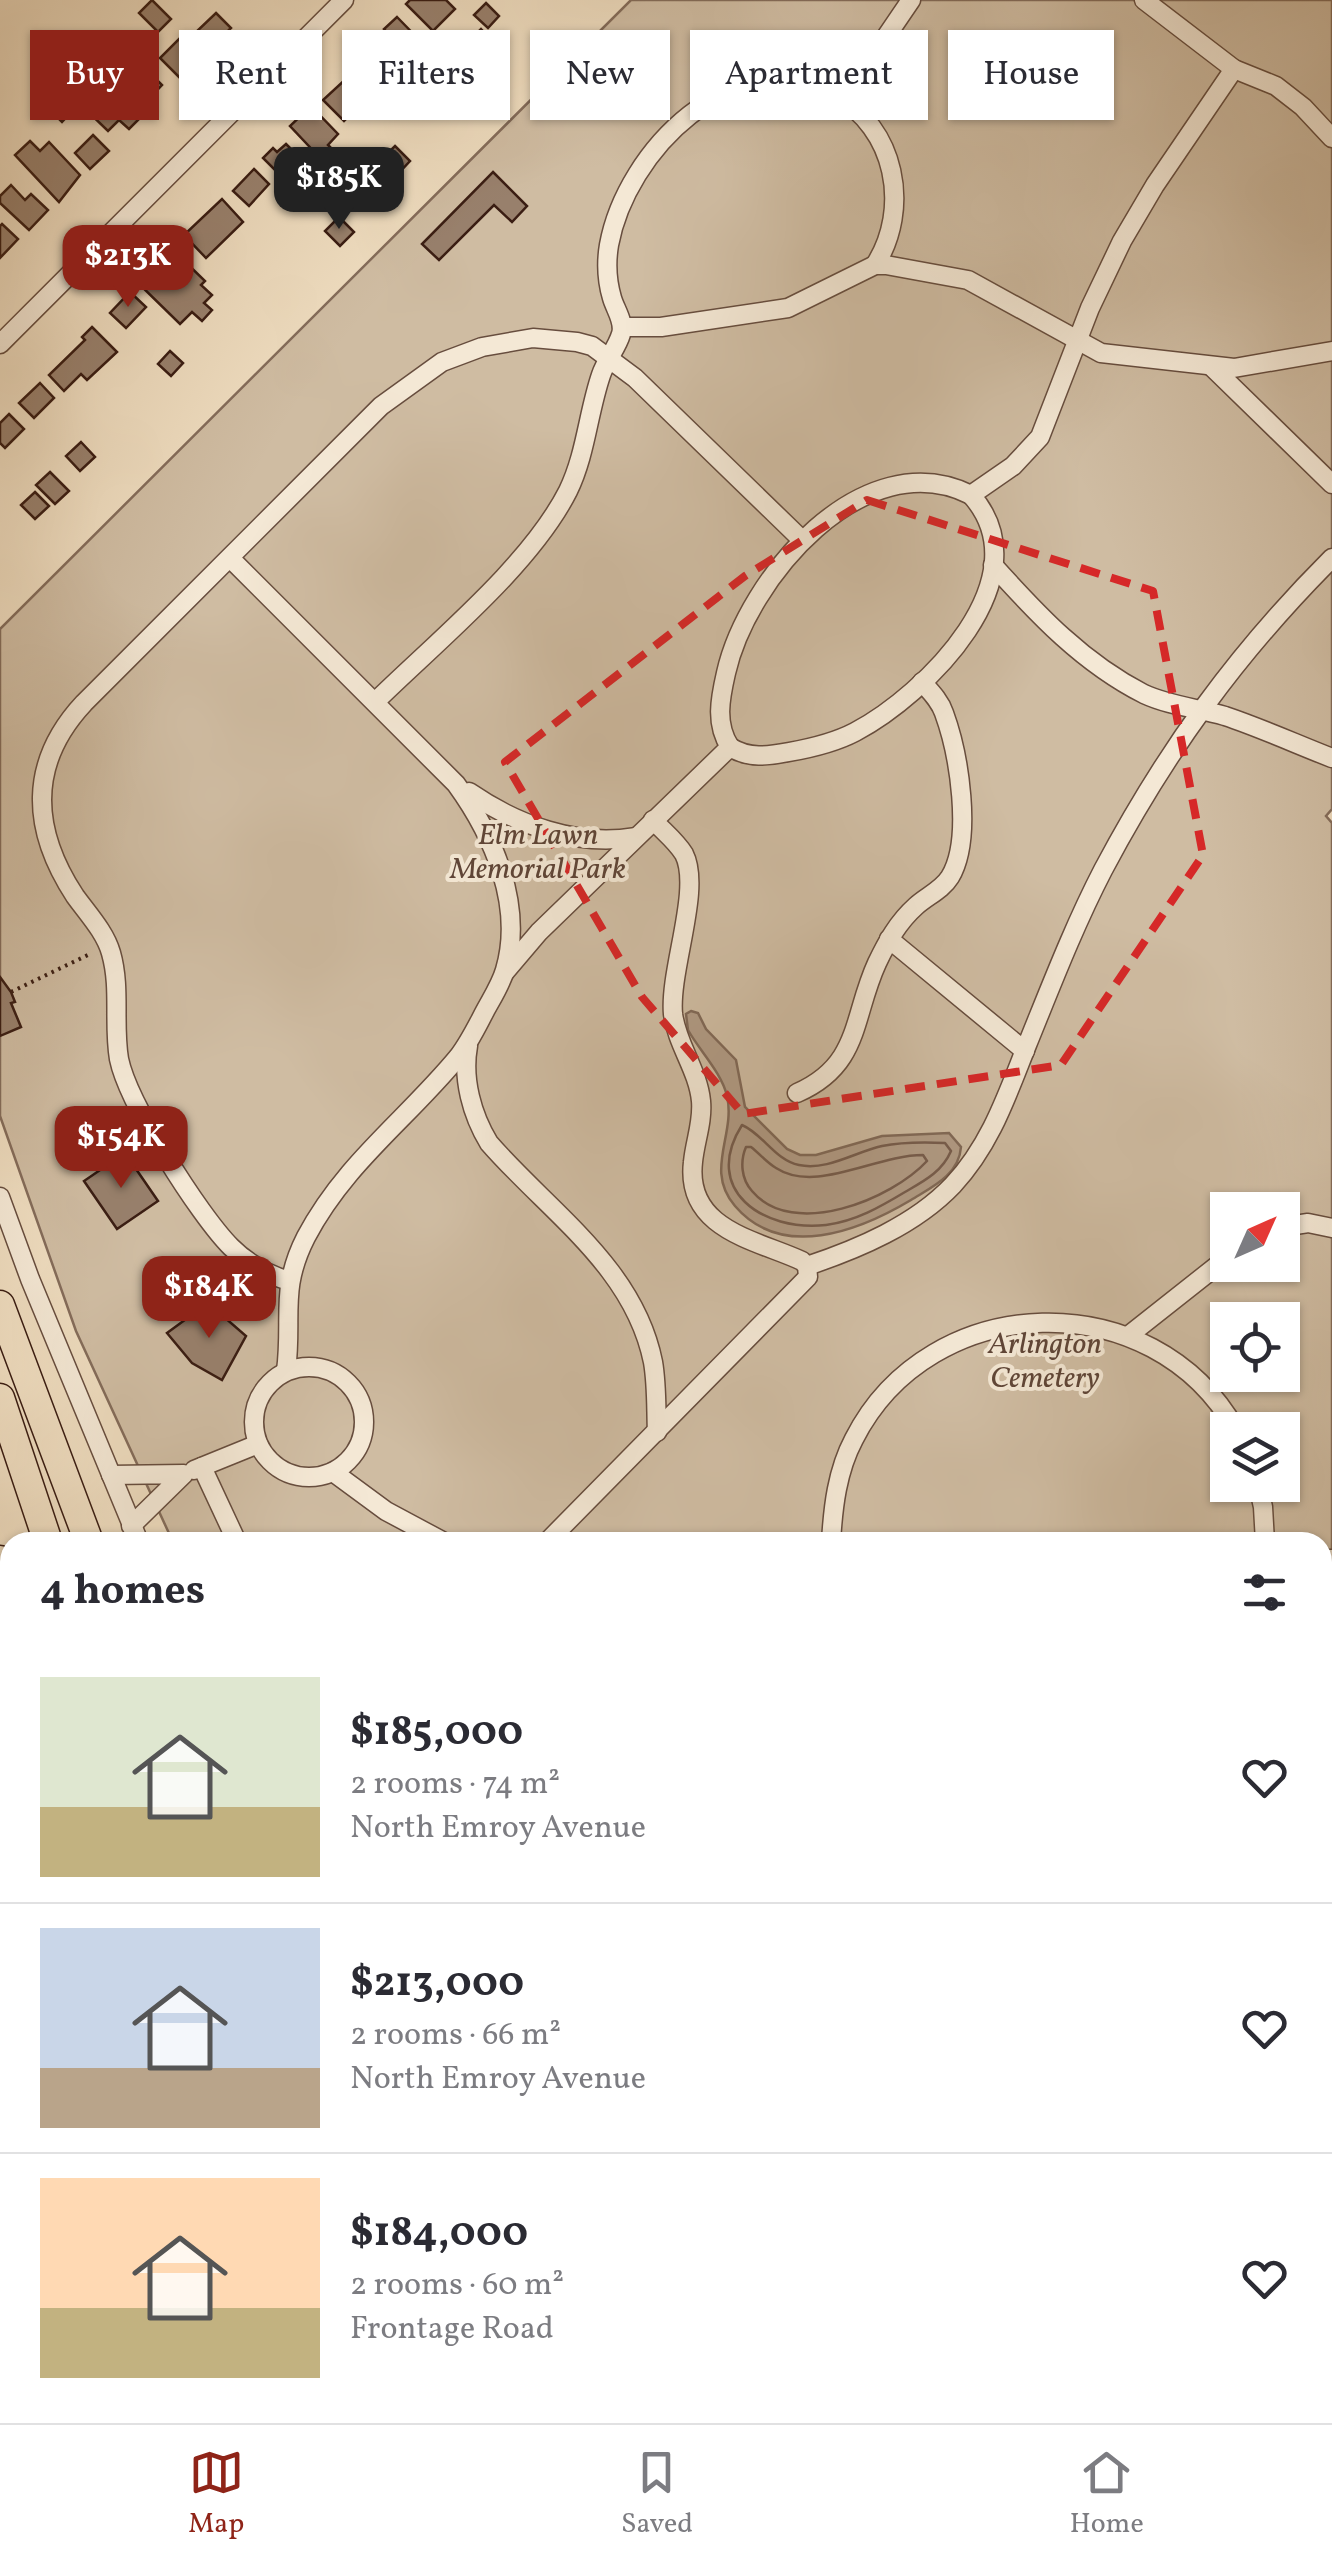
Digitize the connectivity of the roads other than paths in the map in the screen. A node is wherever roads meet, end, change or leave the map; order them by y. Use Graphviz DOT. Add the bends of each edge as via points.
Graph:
graph roads {
  1 [pos="344,0"];
  2 [pos="911,0"];
  3 [pos="1144,0"];
  4 [pos="891,30"];
  5 [pos="1234,68"];
  6 [pos="690,116"];
  7 [pos="863,120"];
  8 [pos="1332,138"];
  9 [pos="874,265"];
  10 [pos="622,328"];
  11 [pos="1077,342"];
  12 [pos="0,344"];
  13 [pos="1332,351"];
  14 [pos="608,356"];
  15 [pos="1210,366"];
  16 [pos="1332,484"];
  17 [pos="970,495"];
  18 [pos="802,540"];
  19 [pos="230,558"];
  20 [pos="1332,558"];
  21 [pos="993,565"];
  22 [pos="922,682"];
  23 [pos="375,702"];
  24 [pos="1200,711"];
  25 [pos="730,747"];
  26 [pos="1332,758"];
  27 [pos="456,784"];
  28 [pos="653,820"];
  29 [pos="635,838"];
  30 [pos="889,939"];
  31 [pos="505,972"];
  32 [pos="469,1040"];
  33 [pos="1025,1051"];
  34 [pos="797,1093"];
  35 [pos="0,1197"];
  36 [pos="1300,1224"];
  37 [pos="1332,1228"];
  38 [pos="808,1266"];
  39 [pos="1210,1271"];
  40 [pos="289,1282"];
  41 [pos="0,1305"];
  42 [pos="1128,1336"];
  43 [pos="286,1371"];
  44 [pos="0,1398"];
  45 [pos="1223,1412"];
  46 [pos="657,1432"];
  47 [pos="258,1444"];
  48 [pos="193,1470"];
  49 [pos="333,1472"];
  50 [pos="111,1475"];
  51 [pos="1262,1502"];
  52 [pos="45,1532"];
  53 [pos="85,1532"];
  54 [pos="135,1532"];
  55 [pos="138,1532"];
  56 [pos="231,1532"];
  57 [pos="425,1532"];
  58 [pos="558,1532"];
  59 [pos="832,1532"];
  60 [pos="1264,1532"];
  1 -- 12 [label="street"];
  2 -- 4 [label="street"];
  3 -- 5 [label="street"];
  5 -- 8 [label="street" via="1276,86"];
  5 -- 11 [label="street" via="1138,211"];
  6 -- 10 [label="street" via="668,132 614,224 609,285"];
  7 -- 9 [label="street" via="895,179 890,233"];
  9 -- 10 [label="street" via="788,308"];
  9 -- 11 [label="street" via="968,280"];
  10 -- 14 [label="street"];
  11 -- 15 [label="street" via="1101,353"];
  11 -- 17 [label="street" via="1040,437"];
  13 -- 15 [label="street"];
  14 -- 18 [label="street"];
  14 -- 19 [label="street" via="577,342 533,338 442,362 381,406"];
  14 -- 23 [label="street" via="581,460 548,526"];
  15 -- 16 [label="street"];
  17 -- 18 [label="street" via="934,484 880,491"];
  17 -- 21 [label="street" via="989,530"];
  18 -- 25 [label="street" via="761,589 733,646 720,723"];
  19 -- 23 [label="street"];
  19 -- 40 [label="street" via="62,729 49,754 42,800 47,837 64,877 109,945 120,1061 139,1109 231,1248"];
  20 -- 24 [label="street" via="1247,647"];
  21 -- 22 [label="street" via="975,619"];
  21 -- 24 [label="street" via="1079,653 1146,695"];
  22 -- 25 [label="street" via="879,717 824,745 767,756"];
  22 -- 30 [label="street" via="949,728 962,806 959,856 947,882"];
  23 -- 27 [label="street"];
  24 -- 26 [label="street"];
  24 -- 33 [label="street" via="1102,872"];
  25 -- 28 [label="street"];
  27 -- 29 [label="street" via="511,817 566,836"];
  27 -- 31 [label="street" via="489,838 507,893"];
  28 -- 29 [label="street"];
  28 -- 38 [label="street" via="688,865 672,998 700,1094 696,1189 709,1214 734,1235"];
  29 -- 31 [label="street"];
  30 -- 33 [label="street"];
  30 -- 34 [label="street" via="844,1057 833,1072"];
  31 -- 32 [label="street"];
  32 -- 40 [label="street" via="339,1184 306,1237"];
  32 -- 46 [label="street" via="467,1082 489,1143 599,1256 634,1309 652,1361"];
  33 -- 38 [label="street" via="1004,1108 951,1187 875,1240"];
  35 -- 50 [label="street"];
  36 -- 37 [label="street"];
  38 -- 46 [label="street" via="804,1283"];
  39 -- 42 [label="street"];
  40 -- 43 [label="street"];
  41 -- 53 [label="highway"];
  42 -- 45 [label="street" via="1168,1357"];
  42 -- 59 [label="street" via="1082,1324 998,1327 920,1362 883,1396 854,1440 835,1492"];
  43 -- 47 [label="street" via="259,1396 253,1423"];
  43 -- 49 [label="street" via="329,1370 361,1403 362,1437 352,1457"];
  44 -- 52 [label="highway"];
  46 -- 58 [label="street"];
  47 -- 48 [label="street"];
  47 -- 49 [label="street" via="291,1474"];
  48 -- 50 [label="street"];
  48 -- 55 [label="street"];
  48 -- 56 [label="street"];
  49 -- 57 [label="street"];
  50 -- 54 [label="street"];
  51 -- 60 [label="street"];
}
